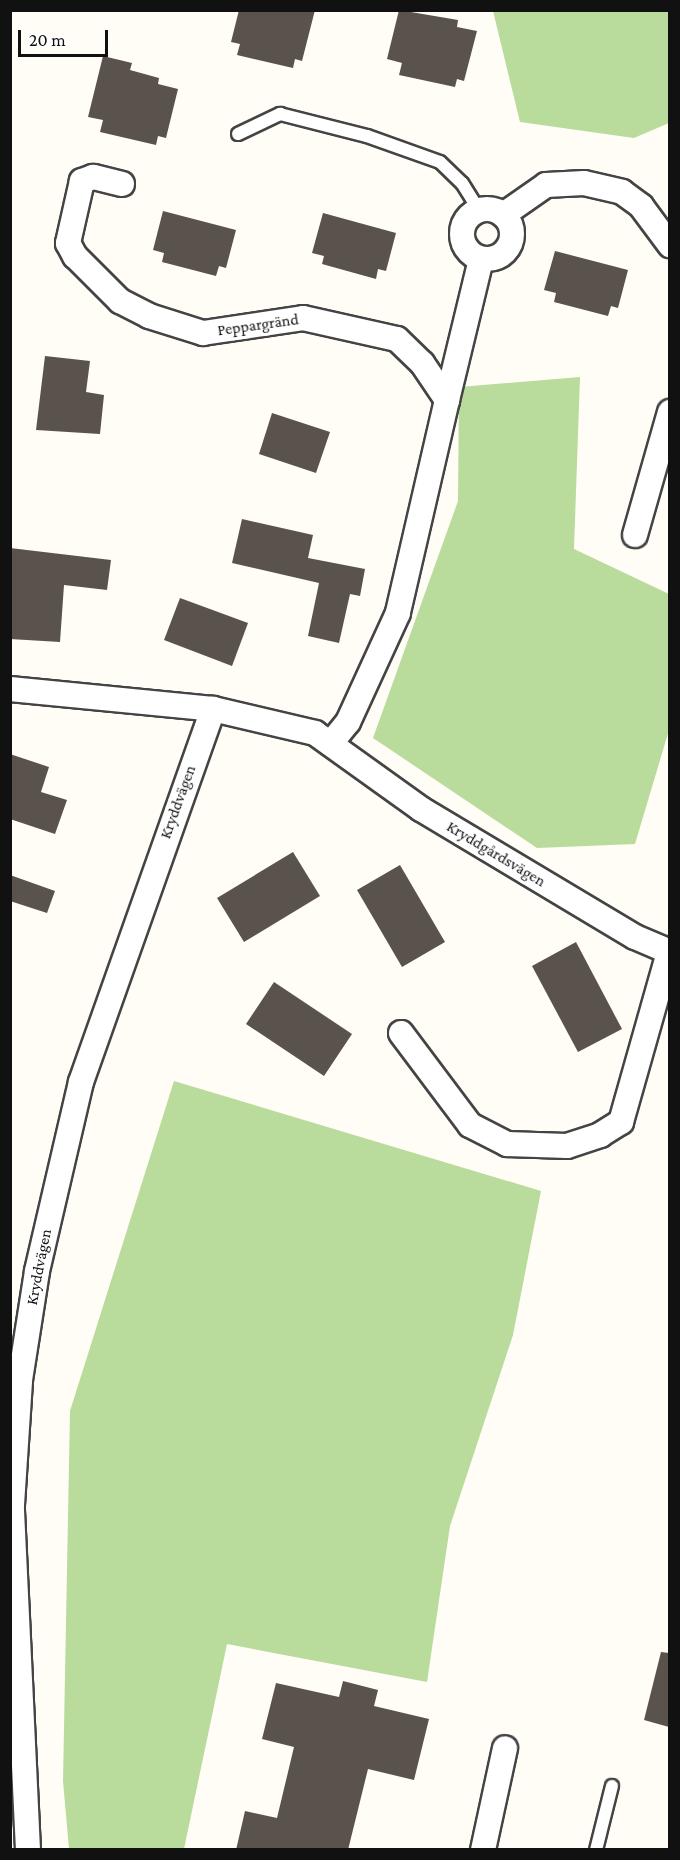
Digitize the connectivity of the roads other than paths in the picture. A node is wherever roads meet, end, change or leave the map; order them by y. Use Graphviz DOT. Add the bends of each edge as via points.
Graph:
graph roads {
  1 [pos="238,135"];
  2 [pos="122,184"];
  3 [pos="479,210"];
  4 [pos="503,214"];
  5 [pos="669,245"];
  6 [pos="481,259"];
  7 [pos="447,400"];
  8 [pos="669,412"];
  9 [pos="635,535"];
  10 [pos="10,689"];
  11 [pos="213,709"];
  12 [pos="330,744"];
  13 [pos="669,952"];
  14 [pos="401,1033"];
  15 [pos="11,1505"];
  16 [pos="505,1748"];
  17 [pos="612,1786"];
  18 [pos="28,1850"];
  19 [pos="483,1850"];
  20 [pos="596,1850"];
  1 -- 3 [label="lane" via="280,114 367,136 440,162 462,183"];
  2 -- 7 [label="street, Peppargränd" via="93,177 82,181 68,243 75,256 120,301 149,316 203,333 303,318 397,339 422,363"];
  3 -- 4 [label="street"];
  3 -- 6 [label="street" via="463,224 462,238 465,248"];
  4 -- 5 [label="street" via="546,185 584,183 622,192 641,206"];
  4 -- 6 [label="street" via="511,226 508,248 500,256"];
  6 -- 7 [label="street"];
  7 -- 12 [label="street" via="398,613 348,722"];
  8 -- 9 [label="street"];
  10 -- 11 [label="street"];
  11 -- 12 [label="street" via="315,733"];
  11 -- 15 [label="street, Kryddvägen" via="81,1082 35,1282 20,1380"];
  12 -- 13 [label="street, Kryddgårdsvägen" via="421,809 636,937"];
  13 -- 14 [label="street, Kryddgårdsvägen" via="621,1122 600,1135 567,1146 507,1144 470,1125"];
  15 -- 18 [label="street, Kryddvägen"];
  16 -- 19 [label="street"];
  17 -- 20 [label="lane"];
}
